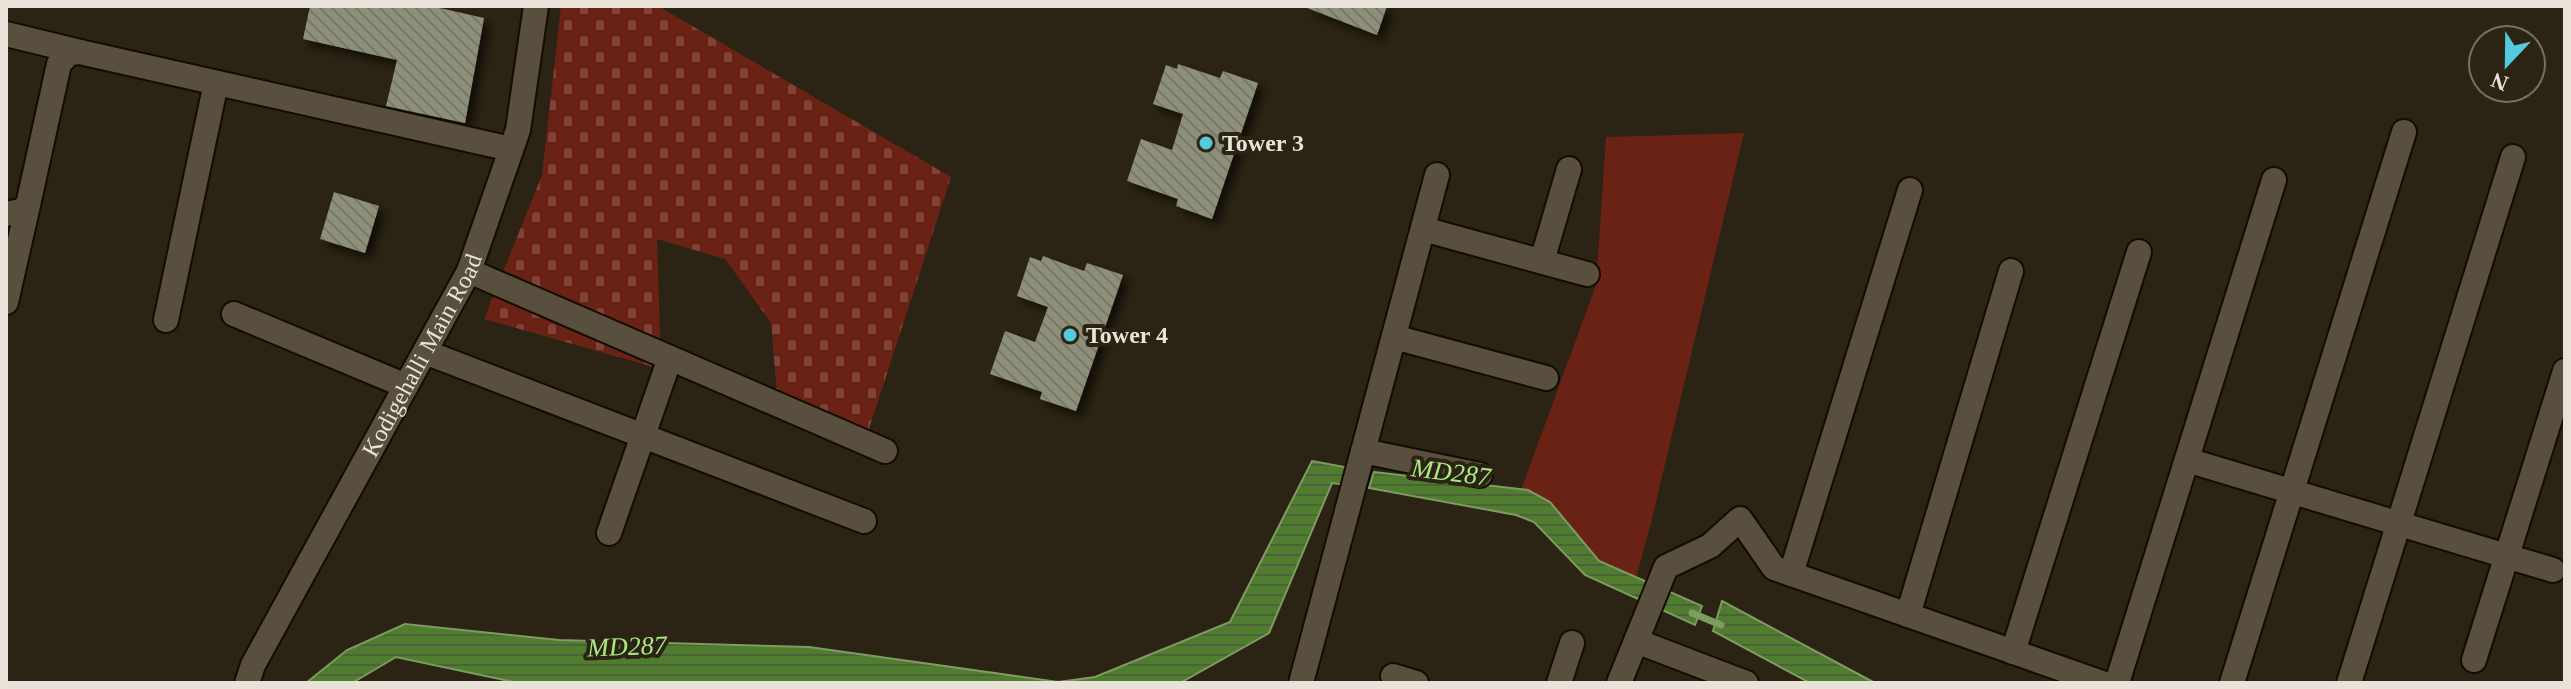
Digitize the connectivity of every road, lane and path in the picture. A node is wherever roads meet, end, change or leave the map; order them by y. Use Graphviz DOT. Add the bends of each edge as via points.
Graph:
graph roads {
  1 [pos="536,6"];
  2 [pos="6,34"];
  3 [pos="80,52"];
  4 [pos="216,83"];
  5 [pos="2404,132"];
  6 [pos="511,149"];
  7 [pos="2513,157"];
  8 [pos="1569,169"];
  9 [pos="1437,175"];
  10 [pos="2274,180"];
  11 [pos="1910,190"];
  12 [pos="17,209"];
  13 [pos="1423,229"];
  14 [pos="2139,252"];
  15 [pos="1542,261"];
  16 [pos="469,271"];
  17 [pos="2011,271"];
  18 [pos="1587,274"];
  19 [pos="6,302"];
  20 [pos="234,314"];
  21 [pos="166,320"];
  22 [pos="1394,337"];
  23 [pos="425,352"];
  24 [pos="670,358"];
  25 [pos="2565,371"];
  26 [pos="1546,378"];
  27 [pos="406,386"];
  28 [pos="643,436"];
  29 [pos="885,451"];
  30 [pos="1363,451"];
  31 [pos="2187,460"];
  32 [pos="1480,475"];
  33 [pos="2292,491"];
  34 [pos="864,521"];
  35 [pos="2399,523"];
  36 [pos="609,533"];
  37 [pos="2507,556"];
  38 [pos="2553,570"];
  39 [pos="1791,574"];
  40 [pos="1908,615"];
  41 [pos="1640,632"];
  42 [pos="1572,643"];
  43 [pos="2013,652"];
  44 [pos="2474,660"];
  45 [pos="247,683"];
  46 [pos="1301,683"];
  47 [pos="1559,683"];
  48 [pos="1619,683"];
  49 [pos="1744,683"];
  50 [pos="2102,683"];
  51 [pos="2117,683"];
  52 [pos="2232,683"];
  53 [pos="2349,683"];
  1 -- 6 [label="street, Kodigehalli Main Road"];
  2 -- 3 [label="street"];
  3 -- 4 [label="street"];
  3 -- 12 [label="street" via="69,53 59,64"];
  4 -- 6 [label="street"];
  4 -- 21 [label="street"];
  5 -- 33 [label="street"];
  6 -- 16 [label="street, Kodigehalli Main Road"];
  7 -- 35 [label="street"];
  8 -- 15 [label="street"];
  9 -- 13 [label="street"];
  10 -- 31 [label="street"];
  11 -- 39 [label="street"];
  12 -- 19 [label="street"];
  13 -- 15 [label="street"];
  13 -- 22 [label="street"];
  14 -- 43 [label="street"];
  15 -- 18 [label="street"];
  16 -- 23 [label="street, Kodigehalli Main Road"];
  16 -- 24 [label="street"];
  17 -- 40 [label="street"];
  20 -- 27 [label="street"];
  22 -- 26 [label="street"];
  22 -- 30 [label="street"];
  23 -- 27 [label="street, Kodigehalli Main Road"];
  23 -- 28 [label="street"];
  24 -- 28 [label="street"];
  24 -- 29 [label="street"];
  25 -- 37 [label="street"];
  27 -- 45 [label="street, Kodigehalli Main Road"];
  28 -- 34 [label="street"];
  28 -- 36 [label="street"];
  30 -- 32 [label="street"];
  30 -- 46 [label="street"];
  31 -- 33 [label="street"];
  31 -- 51 [label="street"];
  33 -- 35 [label="street"];
  33 -- 52 [label="street"];
  35 -- 37 [label="street"];
  35 -- 53 [label="street"];
  37 -- 38 [label="street"];
  37 -- 44 [label="street"];
  39 -- 40 [label="street"];
  39 -- 41 [label="street" via="1774,568 1740,519 1710,546 1666,567"];
  40 -- 43 [label="street"];
  41 -- 48 [label="street"];
  41 -- 49 [label="street"];
  42 -- 47 [label="street"];
  43 -- 50 [label="street"];
}
